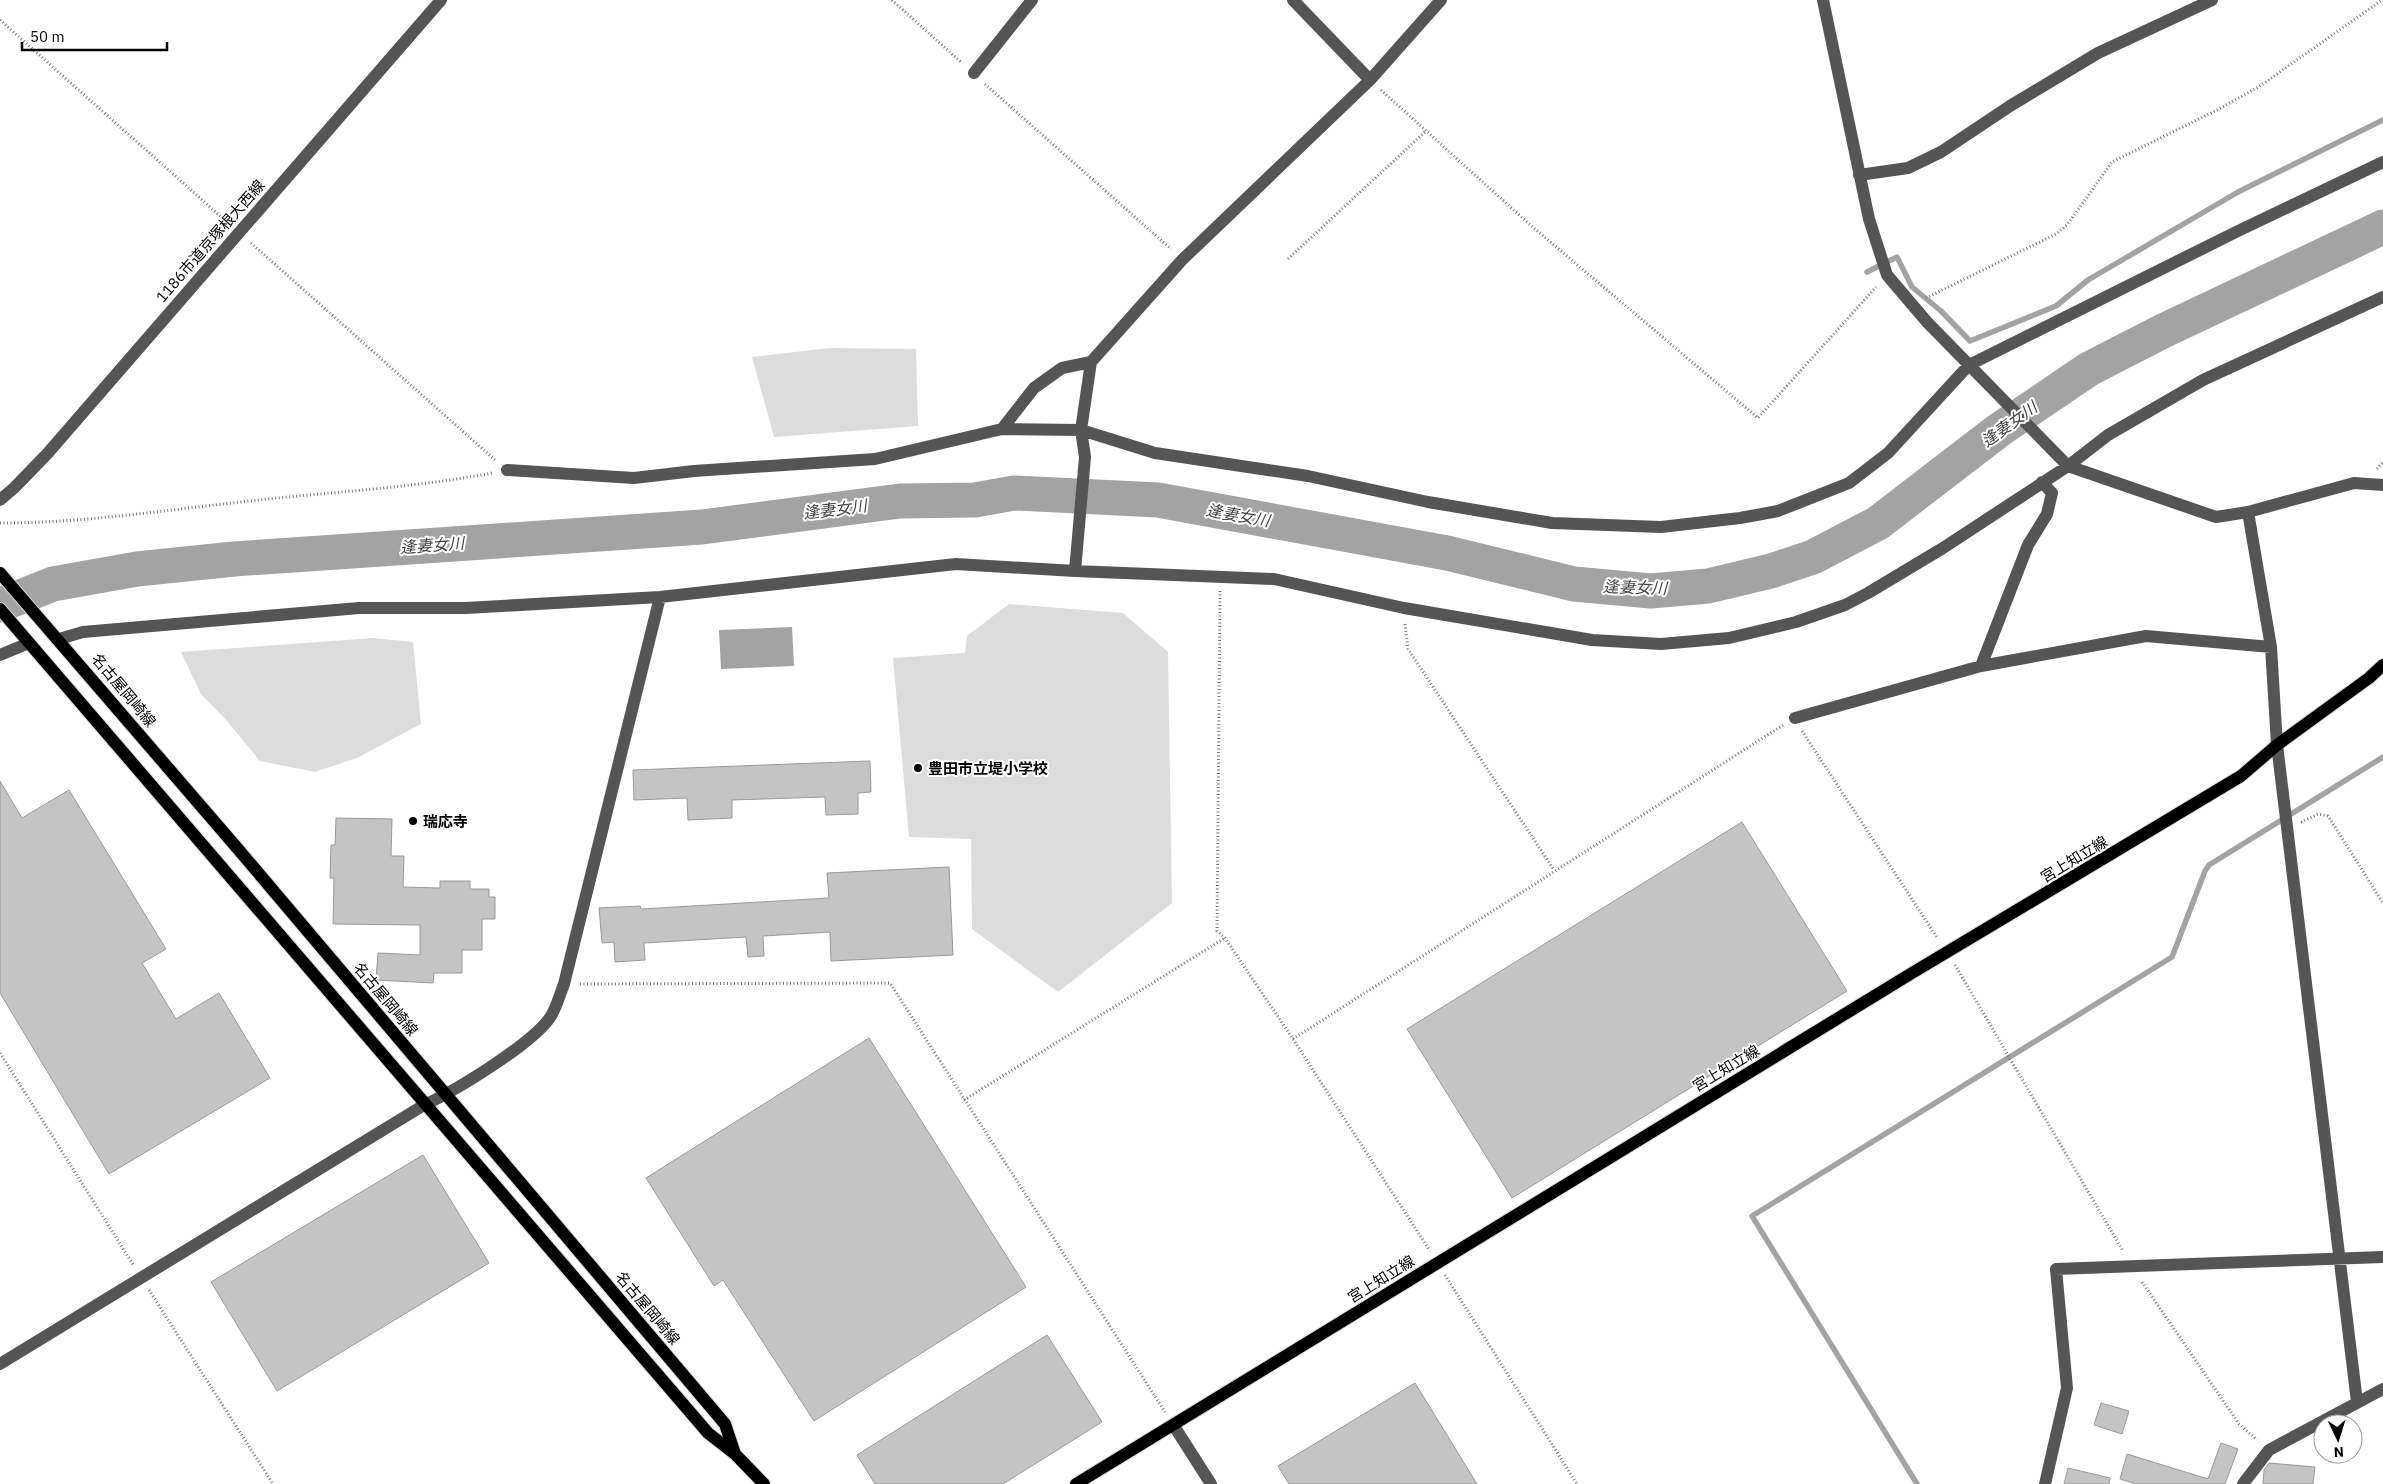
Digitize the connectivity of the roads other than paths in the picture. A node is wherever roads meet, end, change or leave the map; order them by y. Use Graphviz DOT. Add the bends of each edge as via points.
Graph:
graph roads {
  1 [pos="441,0"];
  2 [pos="1032,0"];
  3 [pos="1293,0"];
  4 [pos="1441,0"];
  5 [pos="1823,0"];
  6 [pos="2212,0"];
  7 [pos="974,74"];
  8 [pos="1370,80"];
  9 [pos="2383,162"];
  10 [pos="1859,175"];
  11 [pos="2383,296"];
  12 [pos="1091,362"];
  13 [pos="1969,365"];
  14 [pos="1002,428"];
  15 [pos="1081,430"];
  16 [pos="2068,466"];
  17 [pos="507,470"];
  18 [pos="2042,482"];
  19 [pos="2383,485"];
  20 [pos="0,500"];
  21 [pos="2248,512"];
  22 [pos="1075,571"];
  23 [pos="0,572"];
  24 [pos="660,598"];
  25 [pos="0,609"];
  26 [pos="58,639"];
  27 [pos="26,640"];
  28 [pos="2271,647"];
  29 [pos="0,656"];
  30 [pos="2383,665"];
  31 [pos="1981,666"];
  32 [pos="1794,718"];
  33 [pos="2278,745"];
  34 [pos="446,1095"];
  35 [pos="424,1105"];
  36 [pos="2383,1257"];
  37 [pos="2340,1258"];
  38 [pos="0,1364"];
  39 [pos="2383,1389"];
  40 [pos="2357,1402"];
  41 [pos="1174,1426"];
  42 [pos="736,1454"];
  43 [pos="764,1484"];
  44 [pos="1076,1484"];
  45 [pos="1211,1484"];
  46 [pos="2045,1484"];
  47 [pos="2243,1484"];
  1 -- 20 [label="street, 1186市道京塚根大西線" via="47,454"];
  2 -- 7 [label="street"];
  3 -- 8 [label="street"];
  4 -- 8 [label="street"];
  5 -- 10 [label="street"];
  6 -- 10 [label="street" via="2098,53 1941,152 1908,168"];
  8 -- 12 [label="street" via="1182,260"];
  9 -- 13 [label="street"];
  10 -- 13 [label="street" via="1887,275"];
  11 -- 16 [label="street" via="2204,380 2108,435"];
  12 -- 14 [label="street" via="1062,368 1034,388"];
  12 -- 15 [label="street"];
  13 -- 15 [label="street" via="1888,453 1849,483 1778,511 1661,528 1552,524 1308,476 1155,454"];
  13 -- 16 [label="street"];
  14 -- 15 [label="street"];
  14 -- 17 [label="street" via="875,459 634,478"];
  15 -- 22 [label="street" via="1085,457"];
  16 -- 18 [label="street"];
  16 -- 21 [label="street" via="2202,514 2225,517"];
  18 -- 22 [label="street" via="1944,548 1845,605 1796,622 1728,638 1661,644 1592,640 1404,608 1274,579"];
  18 -- 31 [label="street" via="2052,493 2047,514 2028,545"];
  19 -- 21 [label="street" via="2354,483"];
  21 -- 28 [label="street"];
  22 -- 24 [label="street" via="956,564"];
  23 -- 26 [label="main road, 名古屋岡崎線"];
  24 -- 26 [label="street" via="466,608 359,608 83,632"];
  24 -- 34 [label="street" via="564,984 551,1016 513,1050"];
  25 -- 27 [label="main road, 名古屋岡崎線"];
  26 -- 34 [label="main road, 名古屋岡崎線"];
  27 -- 29 [label="street"];
  27 -- 35 [label="main road, 名古屋岡崎線"];
  28 -- 31 [label="street" via="2146,636"];
  28 -- 33 [label="street"];
  30 -- 33 [label="main road, 宮上知立線"];
  31 -- 32 [label="street"];
  33 -- 37 [label="street"];
  33 -- 41 [label="main road, 宮上知立線" via="2240,776"];
  34 -- 35 [label="street"];
  34 -- 42 [label="main road, 名古屋岡崎線" via="725,1424"];
  35 -- 38 [label="street"];
  35 -- 42 [label="main road, 名古屋岡崎線" via="708,1433"];
  36 -- 37 [label="street"];
  37 -- 40 [label="street"];
  37 -- 46 [label="street" via="2056,1269 2067,1388"];
  39 -- 40 [label="street"];
  40 -- 47 [label="street" via="2269,1450"];
  41 -- 44 [label="main road, 宮上知立線"];
  41 -- 45 [label="street"];
  42 -- 43 [label="main road, 名古屋岡崎線"];
}
